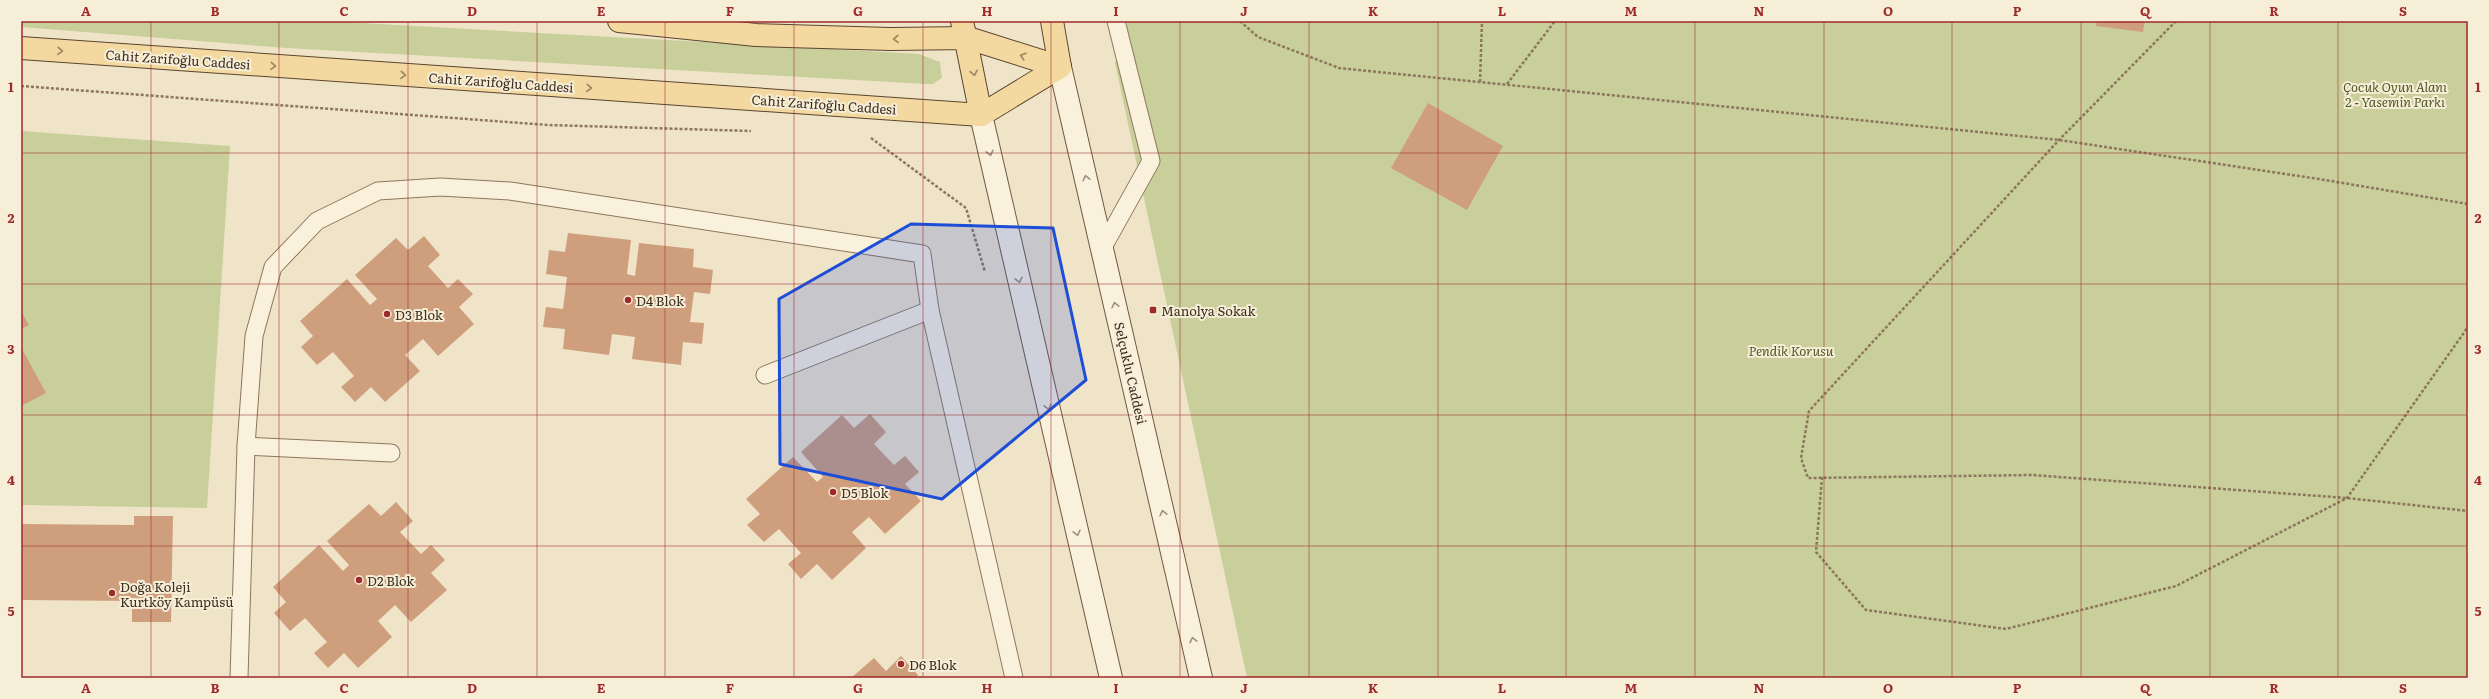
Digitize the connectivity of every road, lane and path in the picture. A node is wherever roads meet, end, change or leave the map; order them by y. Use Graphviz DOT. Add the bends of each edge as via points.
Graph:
graph roads {
  1 [pos="619,21"];
  2 [pos="768,21"];
  3 [pos="1052,21"];
  4 [pos="1116,21"];
  5 [pos="1240,21"];
  6 [pos="1482,21"];
  7 [pos="1555,21"];
  8 [pos="2176,21"];
  9 [pos="965,30"];
  10 [pos="716,31"];
  11 [pos="21,48"];
  12 [pos="1060,67"];
  13 [pos="1480,82"];
  14 [pos="1507,84"];
  15 [pos="981,115"];
  16 [pos="2059,140"];
  17 [pos="2468,204"];
  18 [pos="1102,249"];
  19 [pos="930,310"];
  20 [pos="2468,327"];
  21 [pos="765,375"];
  22 [pos="246,446"];
  23 [pos="391,453"];
  24 [pos="1822,477"];
  25 [pos="2347,498"];
  26 [pos="2468,511"];
  27 [pos="239,678"];
  28 [pos="1014,678"];
  29 [pos="1110,678"];
  30 [pos="1201,678"];
  1 -- 10 [label="main road"];
  2 -- 10 [label="main road"];
  3 -- 12 [label="main road, Selçuklu Caddesi"];
  4 -- 18 [label="lane" via="1151,161"];
  5 -- 13 [label="path" via="1258,37 1339,68"];
  6 -- 13 [label="path"];
  7 -- 14 [label="path"];
  8 -- 16 [label="path"];
  9 -- 10 [label="main road, one-way" via="890,40"];
  12 -- 9 [label="main road, one-way"];
  9 -- 15 [label="main road, one-way"];
  11 -- 15 [label="main road, Cahit Zarifoğlu Caddesi, one-way"];
  12 -- 15 [label="main road"];
  18 -- 12 [label="main road, Selçuklu Caddesi, one-way"];
  13 -- 14 [label="path"];
  14 -- 16 [label="path"];
  15 -- 29 [label="main road, one-way"];
  16 -- 17 [label="path"];
  16 -- 24 [label="path" via="1809,411 1801,458 1808,478"];
  30 -- 18 [label="main road, Selçuklu Caddesi, one-way"];
  19 -- 21 [label="lane"];
  19 -- 22 [label="lane" via="922,254 510,191 440,187 378,191 317,221 273,267 254,336"];
  19 -- 28 [label="lane"];
  20 -- 25 [label="path"];
  22 -- 23 [label="lane"];
  22 -- 27 [label="lane"];
  24 -- 25 [label="path" via="2032,475"];
  24 -- 25 [label="path" via="1816,552 1866,610 2006,629 2176,586"];
  25 -- 26 [label="path"];
}
